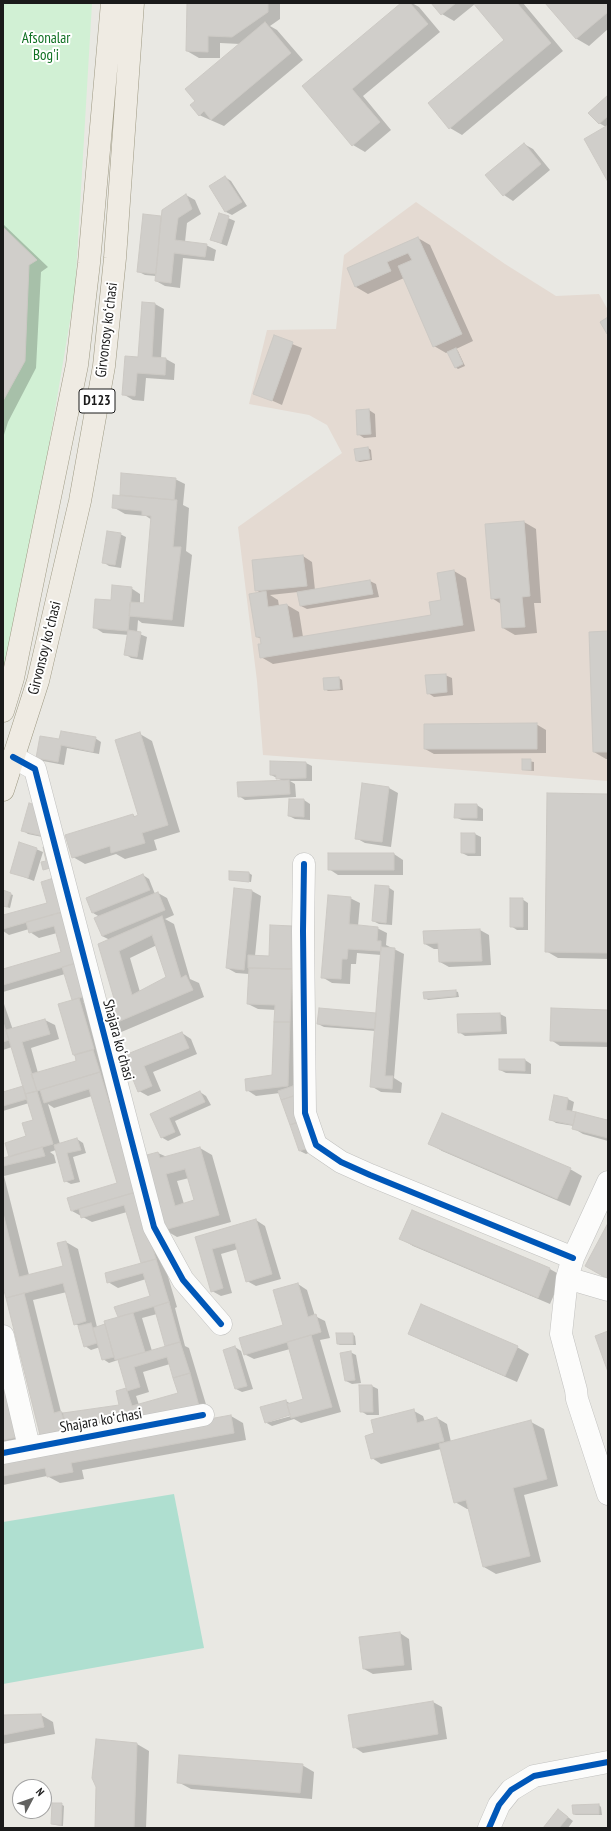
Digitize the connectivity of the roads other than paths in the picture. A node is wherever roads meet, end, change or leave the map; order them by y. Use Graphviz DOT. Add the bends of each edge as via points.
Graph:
graph roads {
  1 [pos="112,3"];
  2 [pos="133,3"];
  3 [pos="94,192"];
  4 [pos="119,192"];
  5 [pos="115,258"];
  6 [pos="89,263"];
  7 [pos="3,710"];
  8 [pos="13,757"];
  9 [pos="3,790"];
  10 [pos="304,864"];
  11 [pos="608,1182"];
  12 [pos="570,1268"];
  13 [pos="608,1290"];
  14 [pos="220,1324"];
  15 [pos="3,1336"];
  16 [pos="203,1415"];
  17 [pos="29,1448"];
  18 [pos="3,1453"];
  19 [pos="608,1494"];
  20 [pos="608,1762"];
  21 [pos="489,1828"];
  1 -- 3 [label="main road, Girvonsoy koʻchasi / D123"];
  2 -- 4 [label="main road, Girvonsoy koʻchasi / D123"];
  3 -- 4 [label="main road"];
  3 -- 6 [label="main road, Girvonsoy koʻchasi / D123"];
  4 -- 5 [label="main road, Girvonsoy koʻchasi / D123"];
  5 -- 6 [label="main road"];
  5 -- 8 [label="main road, Girvonsoy koʻchasi / D123" via="104,366 80,501 38,681"];
  6 -- 7 [label="main road, Girvonsoy koʻchasi / D123" via="77,365 13,678"];
  8 -- 9 [label="main road, Girvonsoy koʻchasi / D123"];
  8 -- 14 [label="street, Shajara koʻchasi" via="35,768 154,1227 183,1280"];
  10 -- 12 [label="street" via="305,1113 316,1145 341,1162"];
  11 -- 12 [label="street"];
  12 -- 13 [label="street"];
  12 -- 19 [label="street" via="561,1334 577,1400"];
  15 -- 17 [label="street"];
  16 -- 17 [label="street, Shajara koʻchasi"];
  17 -- 18 [label="street, Shajara koʻchasi"];
  20 -- 21 [label="street" via="534,1776 511,1790 499,1805"];
}
